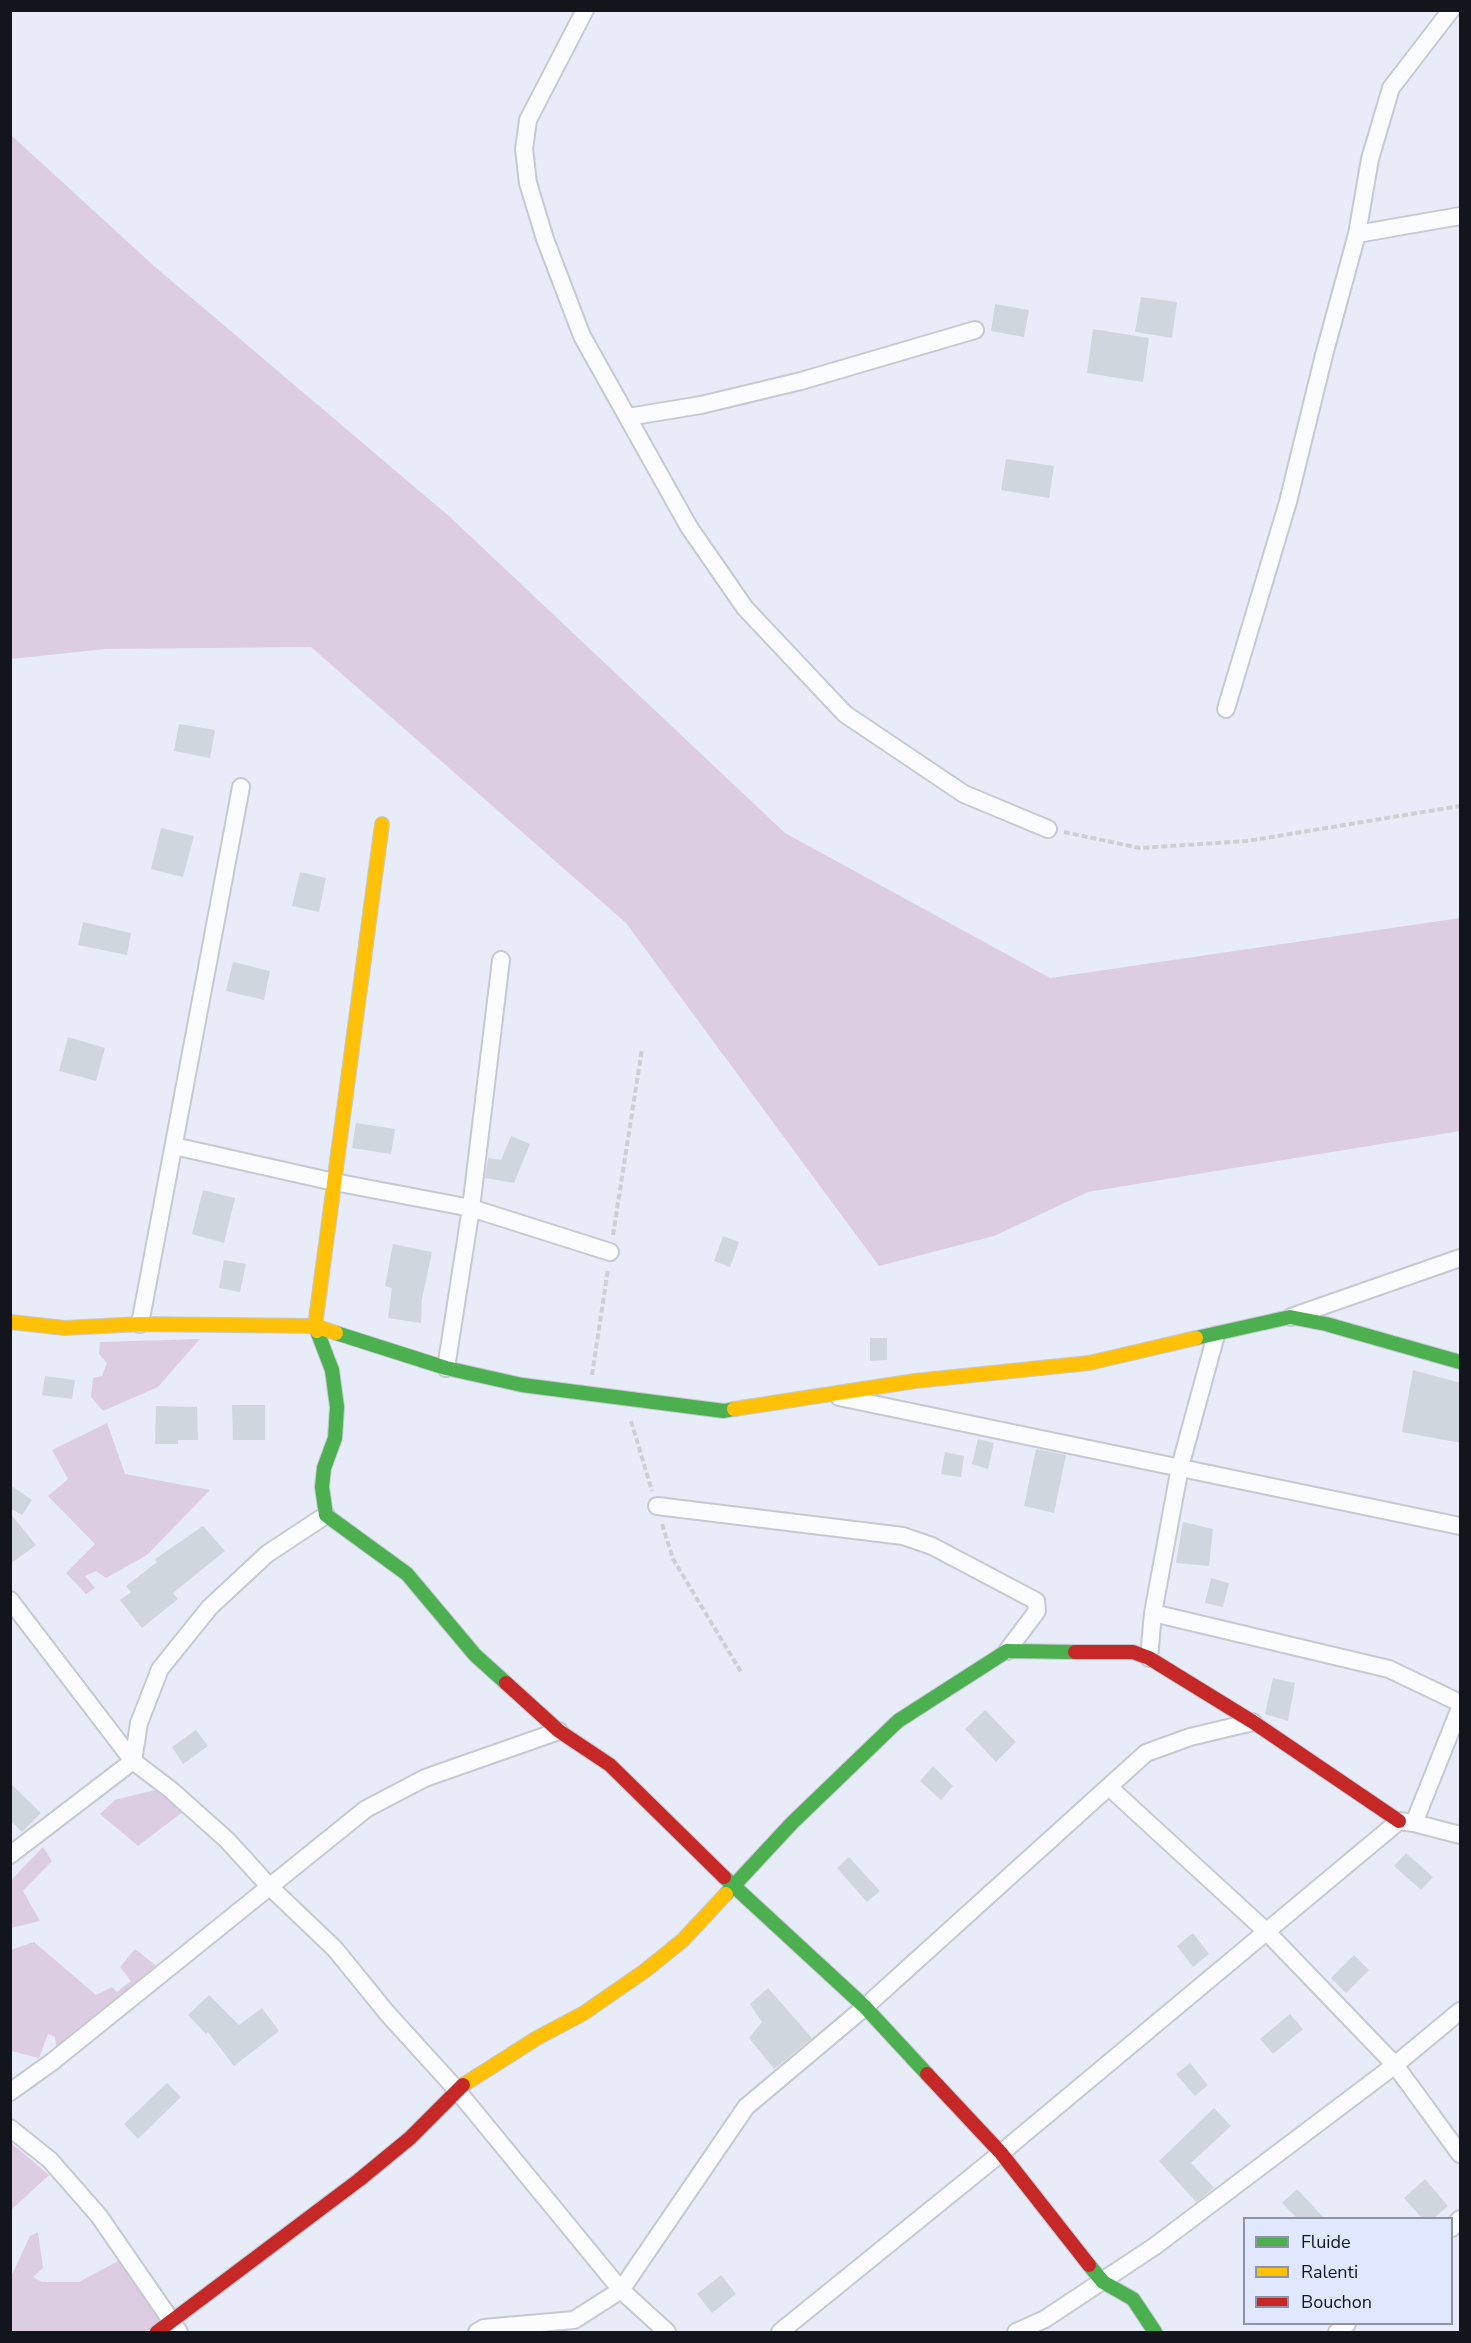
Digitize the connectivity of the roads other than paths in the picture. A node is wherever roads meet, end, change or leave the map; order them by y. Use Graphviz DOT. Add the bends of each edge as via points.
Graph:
graph roads {
  1 [pos="585,10"];
  2 [pos="1451,10"];
  3 [pos="1461,216"];
  4 [pos="1357,234"];
  5 [pos="975,330"];
  6 [pos="628,417"];
  7 [pos="1226,709"];
  8 [pos="241,787"];
  9 [pos="382,824"];
  10 [pos="1048,829"];
  11 [pos="501,960"];
  12 [pos="174,1146"];
  13 [pos="334,1182"];
  14 [pos="471,1208"];
  15 [pos="610,1252"];
  16 [pos="1461,1258"];
  17 [pos="1290,1317"];
  18 [pos="10,1322"];
  19 [pos="140,1324"];
  20 [pos="315,1326"];
  21 [pos="1216,1335"];
  22 [pos="1461,1362"];
  23 [pos="446,1368"];
  24 [pos="832,1395"];
  25 [pos="1180,1467"];
  26 [pos="657,1506"];
  27 [pos="326,1515"];
  28 [pos="1461,1526"];
  29 [pos="10,1600"];
  30 [pos="1153,1613"];
  31 [pos="1007,1651"];
  32 [pos="1149,1658"];
  33 [pos="1461,1702"];
  34 [pos="1461,1708"];
  35 [pos="1253,1722"];
  36 [pos="559,1731"];
  37 [pos="133,1761"];
  38 [pos="1109,1786"];
  39 [pos="1406,1822"];
  40 [pos="1461,1835"];
  41 [pos="10,1855"];
  42 [pos="268,1886"];
  43 [pos="732,1886"];
  44 [pos="1268,1933"];
  45 [pos="865,2007"];
  46 [pos="1461,2011"];
  47 [pos="1395,2065"];
  48 [pos="456,2089"];
  49 [pos="10,2092"];
  50 [pos="10,2128"];
  51 [pos="1001,2153"];
  52 [pos="1461,2154"];
  53 [pos="1103,2282"];
  54 [pos="621,2290"];
  55 [pos="169,2329"];
  56 [pos="477,2332"];
  57 [pos="667,2332"];
  58 [pos="780,2332"];
  59 [pos="1016,2332"];
  60 [pos="1155,2332"];
  1 -- 6 [label="street" via="528,120 524,149 528,183 545,239 582,336"];
  2 -- 4 [label="street" via="1391,88 1370,159"];
  3 -- 4 [label="street"];
  4 -- 7 [label="street" via="1288,502"];
  5 -- 6 [label="street" via="801,381 701,405"];
  6 -- 10 [label="street" via="689,527 745,608 845,714 964,794"];
  8 -- 12 [label="street"];
  9 -- 13 [label="street"];
  11 -- 14 [label="street"];
  12 -- 13 [label="street"];
  12 -- 19 [label="street"];
  13 -- 14 [label="street"];
  13 -- 20 [label="street"];
  14 -- 15 [label="street"];
  14 -- 23 [label="street"];
  16 -- 17 [label="street"];
  17 -- 21 [label="street"];
  17 -- 22 [label="street"];
  18 -- 19 [label="street" via="65,1328"];
  19 -- 20 [label="street"];
  20 -- 23 [label="street"];
  20 -- 27 [label="street" via="332,1370 337,1407 335,1438 322,1487"];
  21 -- 24 [label="street" via="1089,1363 915,1381"];
  21 -- 25 [label="street"];
  23 -- 24 [label="street" via="522,1385 724,1411"];
  24 -- 25 [label="street"];
  25 -- 28 [label="street"];
  25 -- 30 [label="street"];
  26 -- 31 [label="street" via="903,1536 932,1546 1036,1601 1036,1611"];
  27 -- 36 [label="street" via="407,1574 475,1655"];
  27 -- 37 [label="street" via="267,1554 210,1608 160,1669 139,1723"];
  29 -- 37 [label="street"];
  30 -- 32 [label="street"];
  30 -- 33 [label="street" via="1389,1669"];
  31 -- 32 [label="street" via="1133,1652"];
  31 -- 43 [label="street" via="898,1721"];
  32 -- 35 [label="street"];
  34 -- 39 [label="street"];
  35 -- 38 [label="street" via="1190,1737 1146,1753"];
  35 -- 39 [label="street"];
  36 -- 42 [label="street" via="425,1778 366,1809"];
  36 -- 43 [label="street" via="610,1765"];
  37 -- 41 [label="street"];
  37 -- 42 [label="street" via="227,1840"];
  38 -- 44 [label="street"];
  38 -- 45 [label="street"];
  39 -- 40 [label="street"];
  39 -- 44 [label="street"];
  42 -- 48 [label="street" via="334,1949"];
  42 -- 49 [label="street"];
  43 -- 45 [label="street"];
  43 -- 48 [label="street" via="683,1940 646,1970 584,2013"];
  44 -- 47 [label="street"];
  44 -- 51 [label="street"];
  45 -- 51 [label="street"];
  45 -- 54 [label="street" via="746,2107"];
  46 -- 47 [label="street"];
  47 -- 52 [label="street"];
  47 -- 53 [label="street"];
  48 -- 54 [label="street"];
  48 -- 55 [label="street" via="410,2138"];
  50 -- 55 [label="street" via="50,2160 99,2216"];
  51 -- 53 [label="street"];
  51 -- 58 [label="street"];
  53 -- 59 [label="street" via="1046,2319"];
  53 -- 60 [label="street" via="1133,2299"];
  54 -- 56 [label="street" via="574,2320 484,2328"];
  54 -- 57 [label="street"];
}
